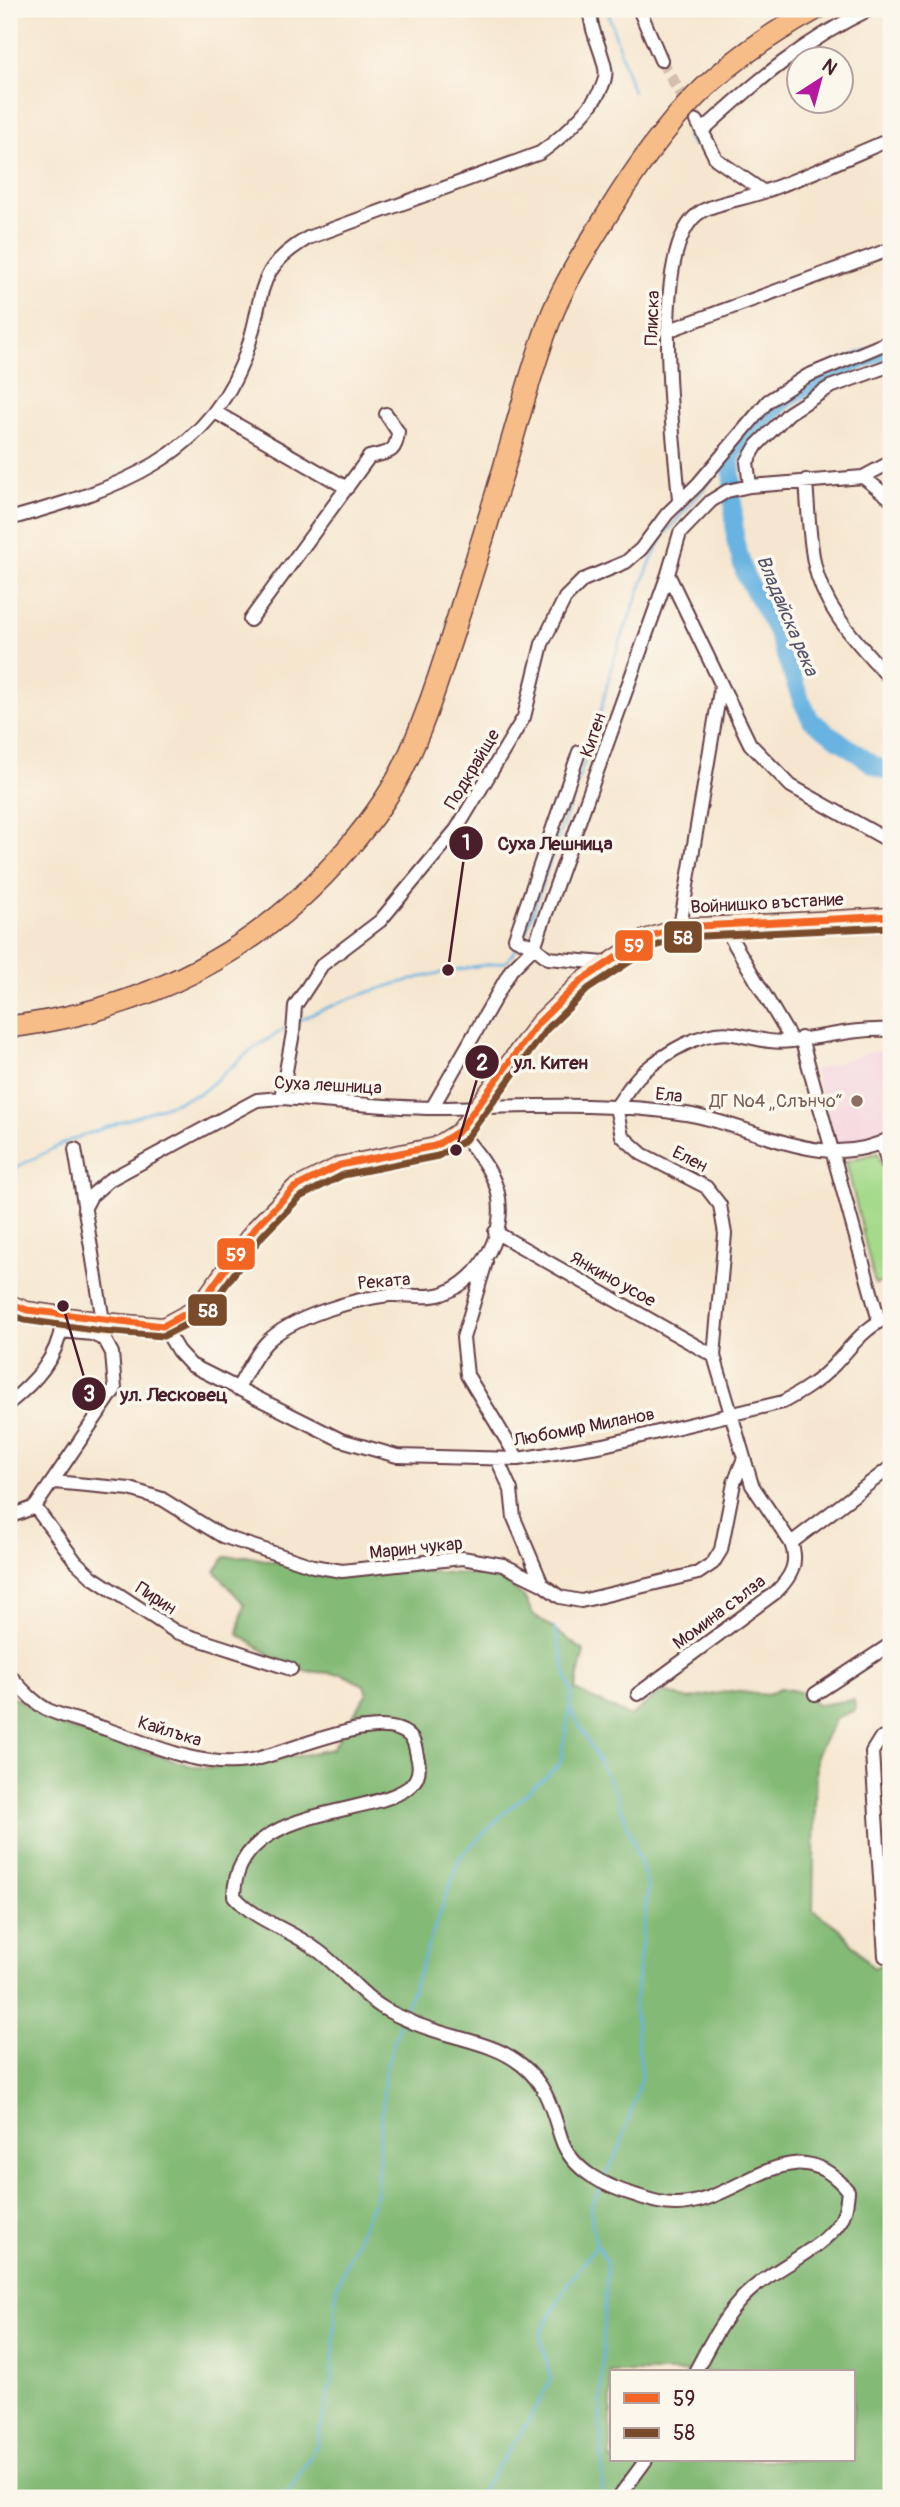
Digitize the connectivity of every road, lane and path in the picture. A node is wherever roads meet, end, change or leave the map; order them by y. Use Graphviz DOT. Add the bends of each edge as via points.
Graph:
graph roads {
  1 [pos="590,9"];
  2 [pos="639,9"];
  3 [pos="816,9"];
  4 [pos="870,9"];
  5 [pos="661,60"];
  6 [pos="891,139"];
  7 [pos="764,192"];
  8 [pos="891,249"];
  9 [pos="667,331"];
  10 [pos="891,341"];
  11 [pos="891,365"];
  12 [pos="215,412"];
  13 [pos="386,414"];
  14 [pos="891,462"];
  15 [pos="863,477"];
  16 [pos="806,480"];
  17 [pos="748,487"];
  18 [pos="347,488"];
  19 [pos="891,499"];
  20 [pos="679,500"];
  21 [pos="668,517"];
  22 [pos="9,519"];
  23 [pos="679,532"];
  24 [pos="668,574"];
  25 [pos="250,620"];
  26 [pos="891,680"];
  27 [pos="721,684"];
  28 [pos="579,752"];
  29 [pos="891,842"];
  30 [pos="891,916"];
  31 [pos="722,923"];
  32 [pos="680,926"];
  33 [pos="534,947"];
  34 [pos="605,963"];
  35 [pos="9,1027"];
  36 [pos="891,1030"];
  37 [pos="797,1040"];
  38 [pos="281,1098"];
  39 [pos="478,1107"];
  40 [pos="616,1107"];
  41 [pos="432,1108"];
  42 [pos="459,1131"];
  43 [pos="886,1141"];
  44 [pos="75,1149"];
  45 [pos="833,1154"];
  46 [pos="891,1174"];
  47 [pos="84,1209"];
  48 [pos="495,1233"];
  49 [pos="486,1262"];
  50 [pos="9,1303"];
  51 [pos="891,1315"];
  52 [pos="103,1321"];
  53 [pos="878,1321"];
  54 [pos="62,1323"];
  55 [pos="163,1325"];
  56 [pos="714,1356"];
  57 [pos="237,1388"];
  58 [pos="9,1403"];
  59 [pos="731,1414"];
  60 [pos="744,1458"];
  61 [pos="498,1459"];
  62 [pos="517,1459"];
  63 [pos="891,1467"];
  64 [pos="54,1482"];
  65 [pos="36,1507"];
  66 [pos="9,1517"];
  67 [pos="791,1543"];
  68 [pos="542,1584"];
  69 [pos="891,1644"];
  70 [pos="291,1669"];
  71 [pos="9,1675"];
  72 [pos="638,1694"];
  73 [pos="815,1694"];
  74 [pos="891,1735"];
  75 [pos="877,1838"];
  76 [pos="891,1839"];
  77 [pos="885,1956"];
  78 [pos="696,2370"];
  79 [pos="645,2462"];
  80 [pos="618,2498"];
  1 -- 12 [label="street" via="605,81 562,138 540,153 308,238 285,251 269,269 249,346 228,396"];
  2 -- 5 [label="street"];
  3 -- 35 [label="highway" via="730,62 676,115 587,248 554,311 434,690 406,763 370,822 328,872 237,950 110,1006"];
  4 -- 7 [label="street" via="795,50 699,126 716,159"];
  6 -- 7 [label="street, Плиска"];
  7 -- 9 [label="street, Плиска" via="702,211 687,225 677,244"];
  8 -- 9 [label="street"];
  9 -- 20 [label="street, Плиска"];
  10 -- 20 [label="street, Подкрайще" via="807,376 768,401"];
  11 -- 17 [label="street" via="830,387 789,413 747,461"];
  12 -- 18 [label="street"];
  12 -- 22 [label="street" via="199,433 142,474 83,498"];
  13 -- 18 [label="street" via="398,432 397,443 386,456 369,457"];
  14 -- 15 [label="street"];
  15 -- 16 [label="street"];
  15 -- 19 [label="street"];
  16 -- 17 [label="street"];
  16 -- 26 [label="street" via="814,564 825,593 844,628"];
  17 -- 23 [label="street" via="727,491 711,501"];
  18 -- 25 [label="street"];
  20 -- 21 [label="street, Подкрайще"];
  21 -- 23 [label="street"];
  21 -- 38 [label="street, Подкрайще" via="626,562 583,580 565,598 542,644 524,717 456,830 380,920 322,965 295,1006"];
  23 -- 24 [label="street, Китен"];
  24 -- 27 [label="street"];
  24 -- 33 [label="street, Китен"];
  27 -- 29 [label="street" via="750,744 791,786"];
  27 -- 32 [label="street"];
  28 -- 33 [label="street" via="515,938"];
  30 -- 31 [label="street, Войнишко въстание"];
  31 -- 32 [label="street, Войнишко въстание"];
  31 -- 37 [label="street"];
  32 -- 34 [label="street, Войнишко въстание" via="645,939"];
  33 -- 34 [label="street" via="548,958"];
  33 -- 41 [label="street, Китен" via="511,970"];
  34 -- 39 [label="street, Войнишко въстание" via="538,1023"];
  36 -- 37 [label="street"];
  37 -- 40 [label="street" via="763,1042 731,1033 704,1037 640,1074"];
  37 -- 45 [label="street"];
  38 -- 41 [label="street, Суха лешница"];
  38 -- 47 [label="street, Суха лешница" via="257,1100 109,1180"];
  39 -- 40 [label="street, Ела"];
  39 -- 41 [label="street, Суха лешница"];
  39 -- 42 [label="street, Войнишко въстание"];
  40 -- 45 [label="street, Ела" via="686,1114"];
  40 -- 56 [label="street, Елен" via="622,1136 642,1154 706,1187 720,1205 725,1234"];
  42 -- 48 [label="street" via="482,1158 497,1189 500,1214"];
  42 -- 55 [label="street, Войнишко въстание" via="435,1146 340,1165 294,1188 254,1229 198,1307"];
  43 -- 45 [label="street, Ела"];
  43 -- 46 [label="street"];
  44 -- 47 [label="street"];
  45 -- 53 [label="street"];
  47 -- 52 [label="street"];
  48 -- 49 [label="street"];
  48 -- 56 [label="street, Янкино усое"];
  49 -- 57 [label="street, Реката" via="441,1294 360,1298 307,1318 266,1342"];
  49 -- 62 [label="street" via="463,1338 467,1375"];
  50 -- 54 [label="street"];
  51 -- 53 [label="street, Любомир Миланов"];
  52 -- 54 [label="street"];
  52 -- 55 [label="street"];
  53 -- 59 [label="street, Любомир Миланов" via="809,1388 783,1402"];
  54 -- 58 [label="street" via="43,1372"];
  54 -- 64 [label="street" via="105,1340 115,1389"];
  55 -- 57 [label="street, Любомир Миланов" via="191,1365"];
  56 -- 59 [label="street, Елен"];
  57 -- 61 [label="street, Любомир Миланов" via="341,1440 397,1457"];
  59 -- 60 [label="street, Елен"];
  59 -- 62 [label="street, Любомир Миланов" via="604,1445"];
  60 -- 67 [label="street, Елен" via="752,1485"];
  60 -- 68 [label="street, Марин чукар" via="734,1483 721,1550 713,1563 698,1573 581,1601 560,1597"];
  61 -- 62 [label="street, Любомир Миланов"];
  61 -- 68 [label="street" via="511,1490 514,1518"];
  63 -- 67 [label="street"];
  64 -- 65 [label="street"];
  64 -- 68 [label="street, Марин чукар" via="130,1489 162,1499 222,1536 313,1566 368,1570 461,1558 503,1564"];
  65 -- 66 [label="street"];
  65 -- 70 [label="street, Пирин" via="92,1577 176,1632"];
  67 -- 72 [label="street, Момина сълза" via="794,1566 776,1592"];
  69 -- 73 [label="street"];
  71 -- 78 [label="street, Кайлъка" via="47,1709 190,1757 247,1761 374,1724 400,1727 414,1741 419,1766 415,1781 404,1791 360,1808 329,1810 256,1843 241,1862 234,1896 250,1914 317,1950 380,2006 520,2063 538,2080 554,2109 562,2141 575,2161 603,2182 639,2197 676,2204 802,2162 819,2165 839,2180 848,2191 840,2222 738,2302"];
  74 -- 75 [label="street" via="880,1739 872,1752"];
  75 -- 76 [label="street"];
  75 -- 77 [label="street"];
  79 -- 80 [label="street"];
}
